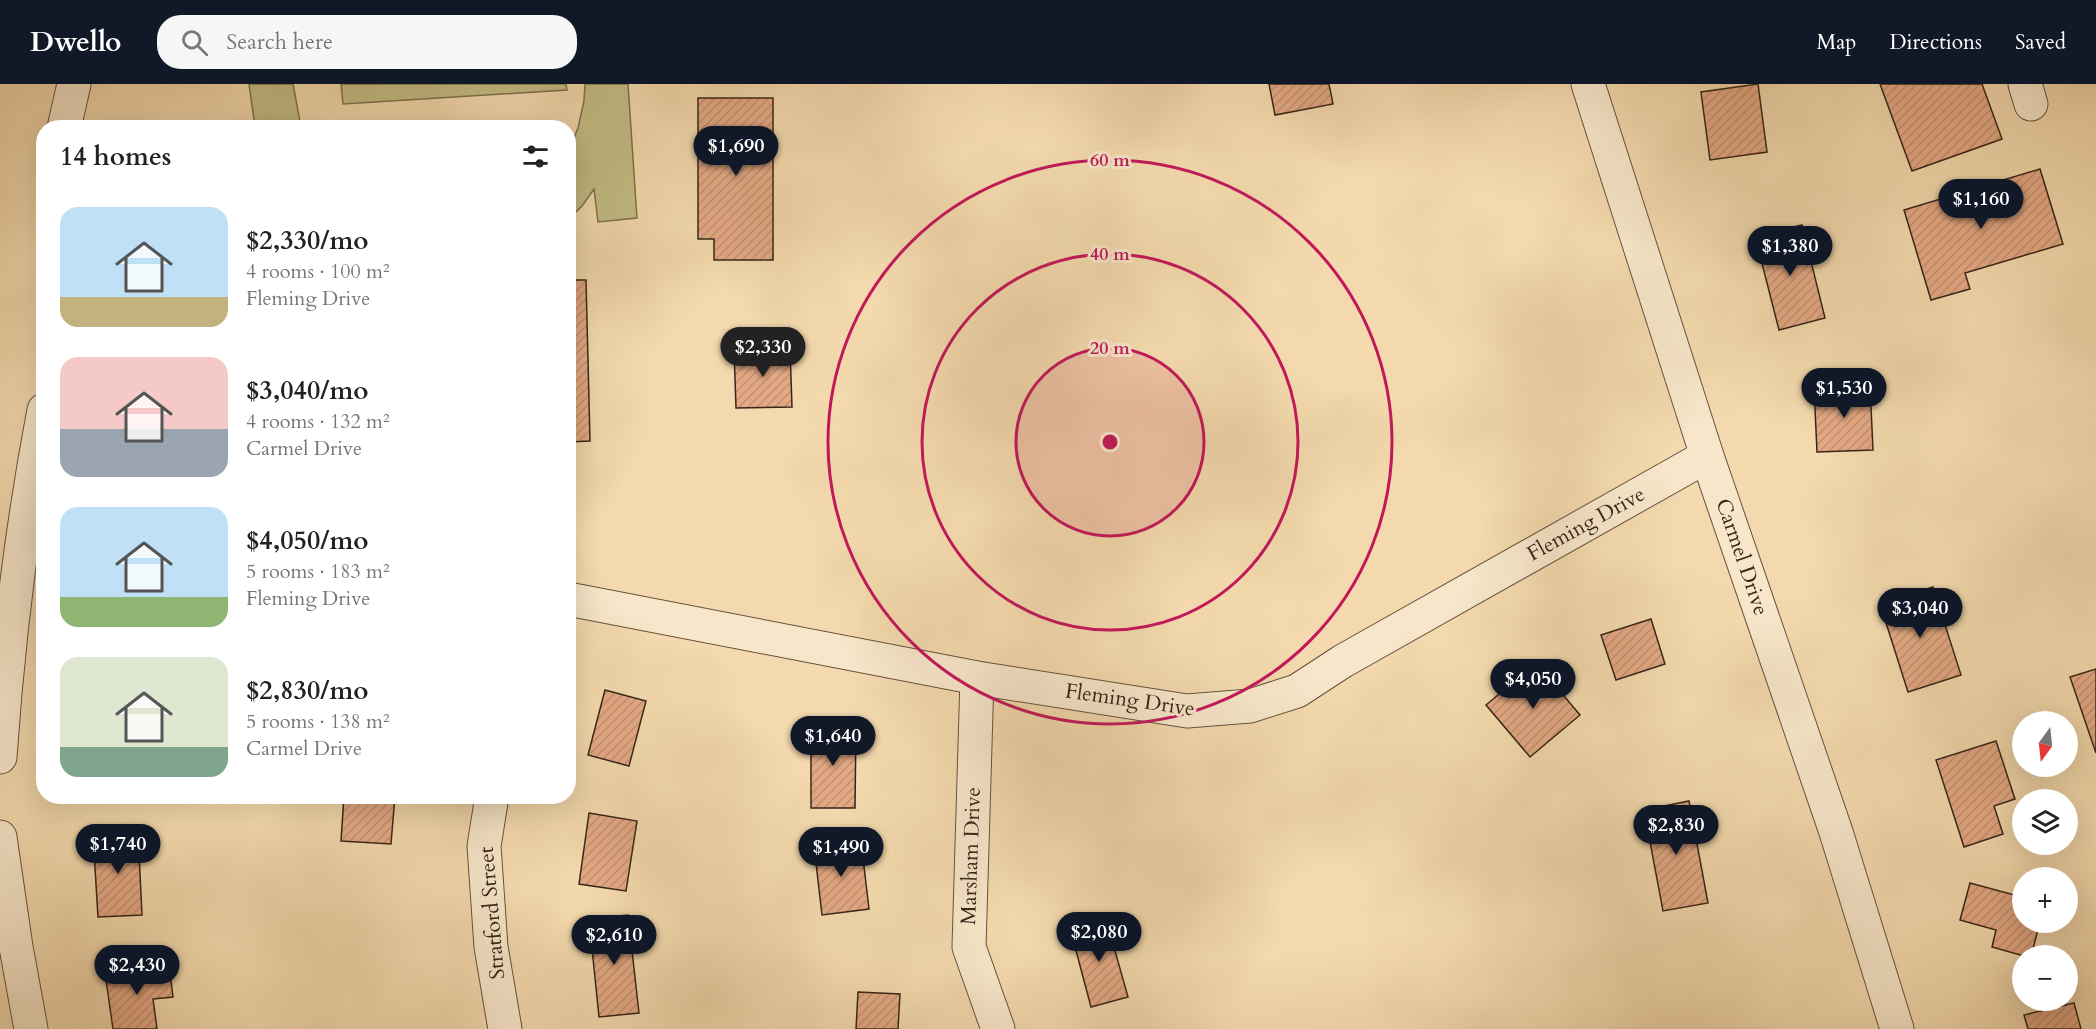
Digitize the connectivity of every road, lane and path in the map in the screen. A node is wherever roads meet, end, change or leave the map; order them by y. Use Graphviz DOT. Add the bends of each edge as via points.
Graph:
graph roads {
  1 [pos="74,84"];
  2 [pos="1588,84"];
  3 [pos="66,120"];
  4 [pos="36,446"];
  5 [pos="1707,456"];
  6 [pos="24,500"];
  7 [pos="576,601"];
  8 [pos="977,678"];
  9 [pos="0,757"];
  10 [pos="491,804"];
  11 [pos="0,837"];
  12 [pos="31,1029"];
  13 [pos="505,1029"];
  14 [pos="998,1029"];
  15 [pos="1897,1029"];
  1 -- 3 [label="street"];
  2 -- 5 [label="street, Carmel Drive"];
  4 -- 6 [label="street"];
  5 -- 8 [label="street, Fleming Drive" via="1343,661 1297,691 1250,706 1187,711"];
  5 -- 15 [label="street, Carmel Drive" via="1836,832"];
  6 -- 9 [label="street"];
  7 -- 8 [label="street, Fleming Drive"];
  8 -- 14 [label="street, Marsham Drive" via="969,947"];
  10 -- 13 [label="street, Stratford Street" via="484,846 490,947"];
  11 -- 12 [label="street"];
}
